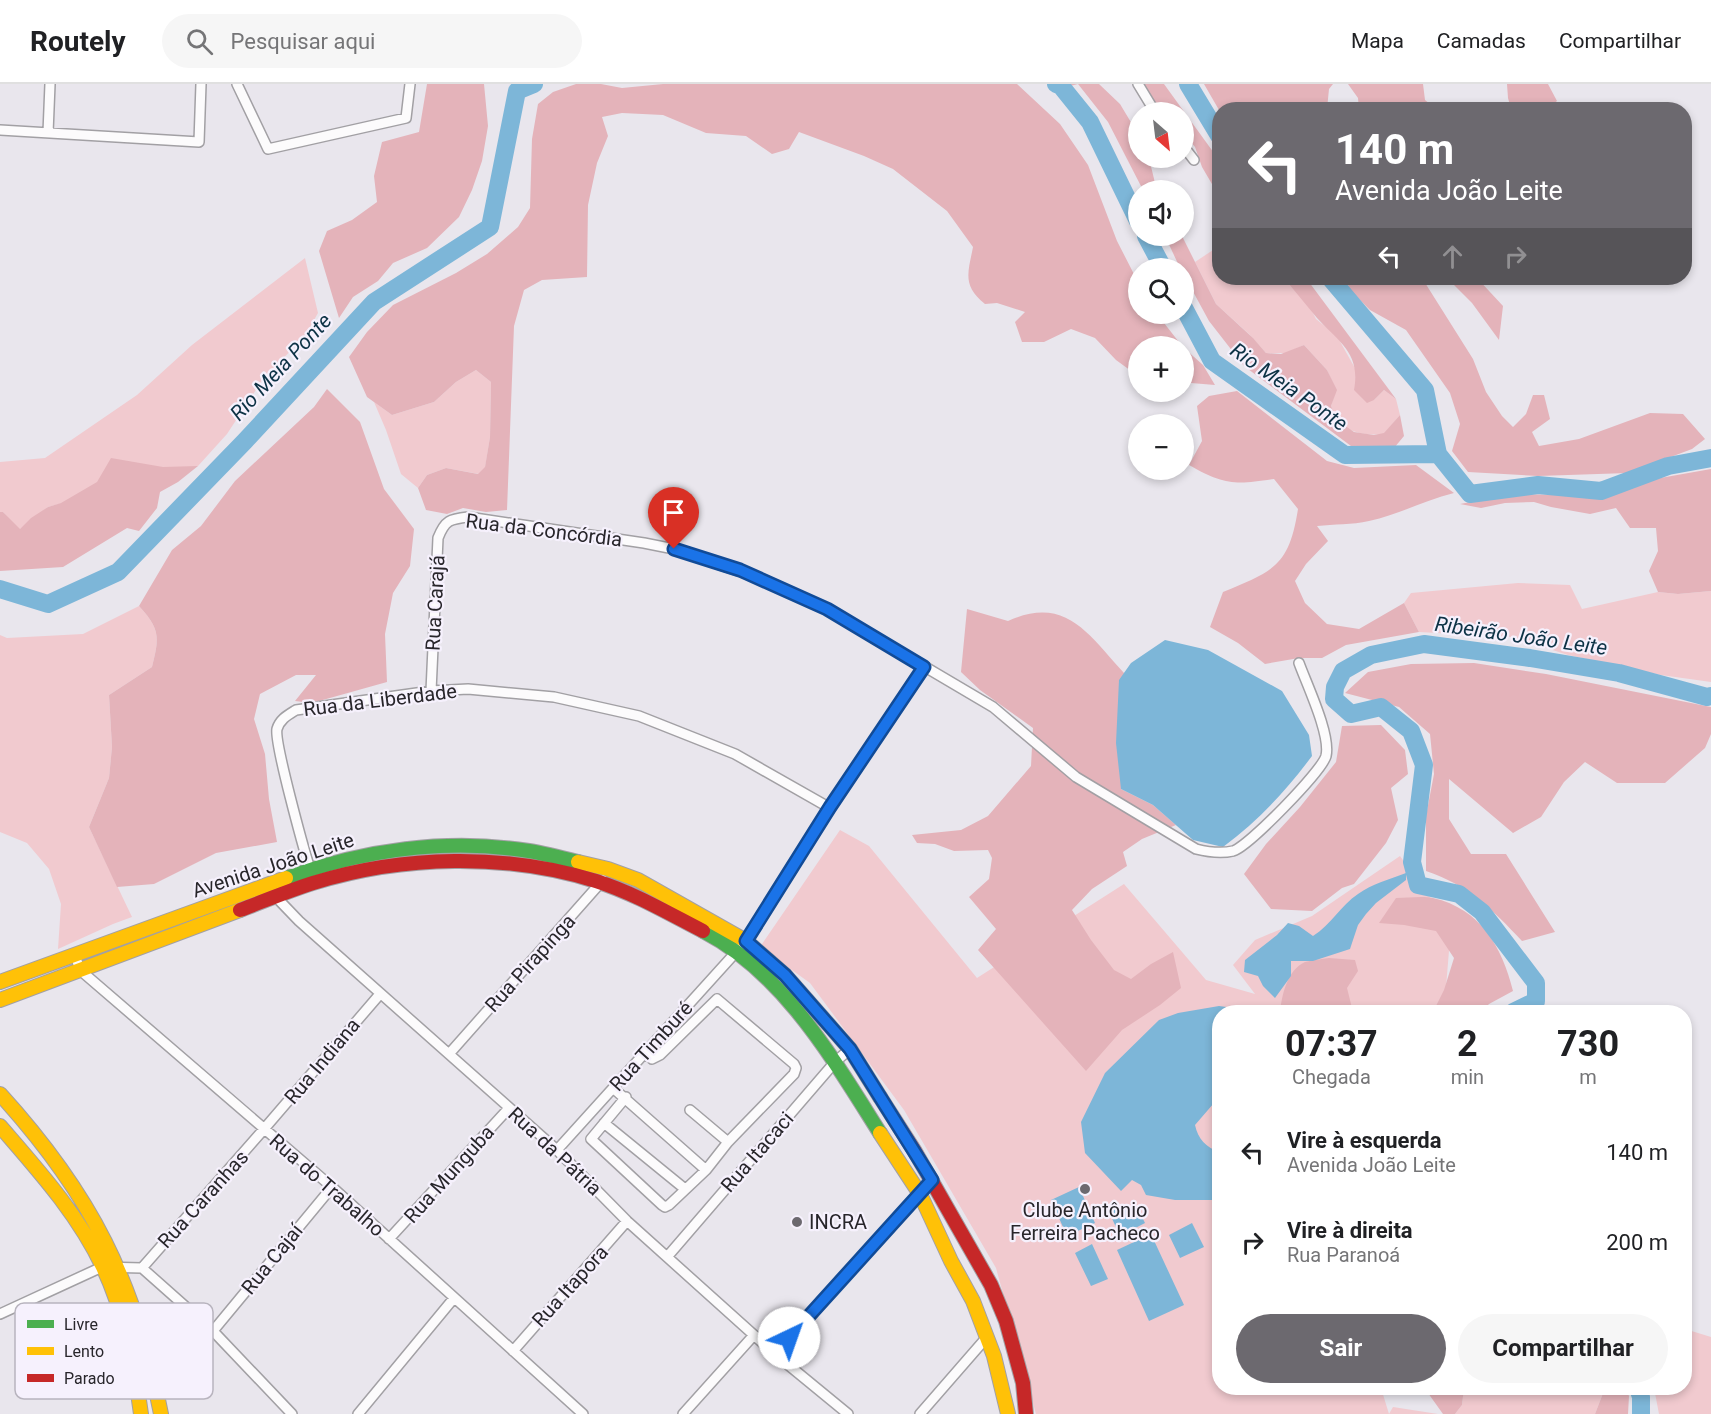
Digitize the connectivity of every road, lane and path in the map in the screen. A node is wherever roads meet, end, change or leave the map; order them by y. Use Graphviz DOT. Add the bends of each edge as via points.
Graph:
graph roads {
  1 [pos="51,84"];
  2 [pos="201,84"];
  3 [pos="237,84"];
  4 [pos="410,84"];
  5 [pos="1138,84"];
  6 [pos="1149,102"];
  7 [pos="0,130"];
  8 [pos="48,133"];
  9 [pos="451,519"];
  10 [pos="1299,663"];
  11 [pos="924,667"];
  12 [pos="431,691"];
  13 [pos="830,807"];
  14 [pos="310,869"];
  15 [pos="608,870"];
  16 [pos="270,883"];
  17 [pos="602,883"];
  18 [pos="274,897"];
  19 [pos="742,946"];
  20 [pos="75,955"];
  21 [pos="80,970"];
  22 [pos="0,982"];
  23 [pos="380,994"];
  24 [pos="0,1000"];
  25 [pos="674,1021"];
  26 [pos="692,1023"];
  27 [pos="850,1049"];
  28 [pos="645,1052"];
  29 [pos="449,1054"];
  30 [pos="835,1062"];
  31 [pos="613,1088"];
  32 [pos="626,1097"];
  33 [pos="3,1101"];
  34 [pos="509,1108"];
  35 [pos="690,1110"];
  36 [pos="604,1123"];
  37 [pos="0,1126"];
  38 [pos="264,1129"];
  39 [pos="728,1142"];
  40 [pos="914,1149"];
  41 [pos="556,1150"];
  42 [pos="898,1161"];
  43 [pos="63,1169"];
  44 [pos="706,1170"];
  45 [pos="46,1179"];
  46 [pos="932,1180"];
  47 [pos="332,1187"];
  48 [pos="685,1189"];
  49 [pos="920,1194"];
  50 [pos="627,1221"];
  51 [pos="389,1239"];
  52 [pos="668,1257"];
  53 [pos="102,1267"];
  54 [pos="119,1268"];
  55 [pos="142,1268"];
  56 [pos="454,1298"];
  57 [pos="24,1303"];
  58 [pos="116,1303"];
  59 [pos="133,1303"];
  60 [pos="181,1303"];
  61 [pos="15,1307"];
  62 [pos="0,1314"];
  63 [pos="213,1331"];
  64 [pos="754,1335"];
  65 [pos="987,1338"];
  66 [pos="513,1351"];
  67 [pos="775,1354"];
  68 [pos="139,1399"];
  69 [pos="159,1399"];
  70 [pos="141,1414"];
  71 [pos="161,1414"];
  72 [pos="292,1414"];
  73 [pos="358,1414"];
  74 [pos="582,1414"];
  75 [pos="683,1414"];
  76 [pos="848,1414"];
  77 [pos="920,1414"];
  78 [pos="1008,1414"];
  79 [pos="1026,1414"];
  1 -- 8 [label="street"];
  2 -- 8 [label="street" via="199,142"];
  3 -- 4 [label="street" via="268,149 406,118"];
  5 -- 6 [label="street"];
  7 -- 8 [label="street"];
  9 -- 11 [label="street, Rua da Concórdia" via="468,517 674,549 740,570 827,609"];
  9 -- 12 [label="street, Rua Carajá" via="438,538"];
  10 -- 11 [label="street, Rua da Concórdia" via="1326,735 1326,756 1317,771 1259,833 1235,850 1216,853 1196,849 1076,777 993,706"];
  11 -- 13 [label="street, Rua Timburé"];
  12 -- 13 [label="street, Rua da Liberdade" via="468,689 554,697 639,717 735,754"];
  12 -- 14 [label="street, Rua da Liberdade" via="296,710 284,717 276,730"];
  13 -- 19 [label="street, Rua Timburé"];
  14 -- 15 [label="street, Avenida João Leite" via="394,849 435,846 530,851"];
  14 -- 16 [label="street, Avenida João Leite"];
  15 -- 17 [label="street, Rua Pirapinga"];
  15 -- 19 [label="street, Avenida João Leite" via="669,897"];
  16 -- 18 [label="street"];
  16 -- 20 [label="street, Avenida João Leite"];
  17 -- 18 [label="street, Avenida João Leite" via="525,865 435,860 353,872"];
  17 -- 19 [label="street, Avenida João Leite"];
  17 -- 29 [label="street, Rua Pirapinga"];
  18 -- 21 [label="street, Avenida João Leite"];
  18 -- 23 [label="street, Rua da Pátria"];
  19 -- 25 [label="street, Rua Timburé"];
  19 -- 27 [label="street, Avenida João Leite" via="785,975"];
  19 -- 30 [label="street, Avenida João Leite"];
  20 -- 21 [label="street"];
  20 -- 22 [label="street, Avenida João Leite"];
  21 -- 24 [label="street, Avenida João Leite"];
  21 -- 38 [label="street, Rua do Trabalho"];
  23 -- 29 [label="street, Rua da Pátria"];
  23 -- 38 [label="street, Rua Indiana"];
  25 -- 26 [label="street" via="679,1025"];
  25 -- 28 [label="street, Rua Timburé"];
  26 -- 28 [label="street" via="660,1055 652,1059"];
  26 -- 39 [label="street" via="715,1000 720,1000 796,1068"];
  27 -- 30 [label="street, Rua Itacaci"];
  27 -- 40 [label="street, Avenida João Leite"];
  28 -- 31 [label="street, Rua Timburé"];
  29 -- 34 [label="street, Rua da Pátria"];
  30 -- 42 [label="street, Avenida João Leite"];
  30 -- 52 [label="street, Rua Itacaci"];
  31 -- 32 [label="street"];
  31 -- 41 [label="street, Rua Timburé"];
  32 -- 36 [label="street"];
  32 -- 44 [label="street"];
  33 -- 43 [label="street" via="28,1123"];
  34 -- 41 [label="street, Rua da Pátria"];
  34 -- 51 [label="street, Rua Munguba"];
  35 -- 39 [label="street"];
  36 -- 48 [label="street"];
  36 -- 48 [label="street" via="591,1137 593,1142 662,1205 669,1205"];
  37 -- 45 [label="street"];
  38 -- 47 [label="street, Rua do Trabalho"];
  38 -- 55 [label="street, Rua Caranhas"];
  39 -- 44 [label="street"];
  40 -- 42 [label="street"];
  40 -- 46 [label="street, Avenida João Leite"];
  41 -- 50 [label="street, Rua da Pátria"];
  42 -- 49 [label="street, Avenida João Leite"];
  43 -- 45 [label="street"];
  43 -- 54 [label="street" via="99,1226"];
  44 -- 48 [label="street"];
  45 -- 53 [label="street"];
  46 -- 49 [label="street"];
  46 -- 79 [label="street, Avenida João Leite" via="992,1285 1023,1383"];
  47 -- 51 [label="street, Rua do Trabalho"];
  47 -- 63 [label="street, Rua Cajaí"];
  49 -- 65 [label="street, Avenida João Leite" via="973,1300"];
  49 -- 67 [label="street"];
  50 -- 52 [label="street, Rua da Pátria"];
  50 -- 66 [label="street, Rua Itapora"];
  51 -- 56 [label="street, Rua do Trabalho"];
  52 -- 64 [label="street, Rua da Pátria"];
  53 -- 54 [label="street"];
  53 -- 57 [label="street"];
  53 -- 58 [label="street"];
  54 -- 55 [label="street"];
  54 -- 59 [label="street"];
  55 -- 60 [label="street"];
  56 -- 66 [label="street, Rua do Trabalho"];
  56 -- 73 [label="street"];
  61 -- 62 [label="street"];
  63 -- 72 [label="street"];
  64 -- 67 [label="street, Rua da Pátria"];
  64 -- 75 [label="street"];
  65 -- 77 [label="street"];
  65 -- 78 [label="street, Avenida João Leite" via="1003,1384"];
  66 -- 74 [label="street, Rua do Trabalho"];
  67 -- 76 [label="street, Rua da Pátria"];
  68 -- 70 [label="street"];
  69 -- 71 [label="street"];
}
